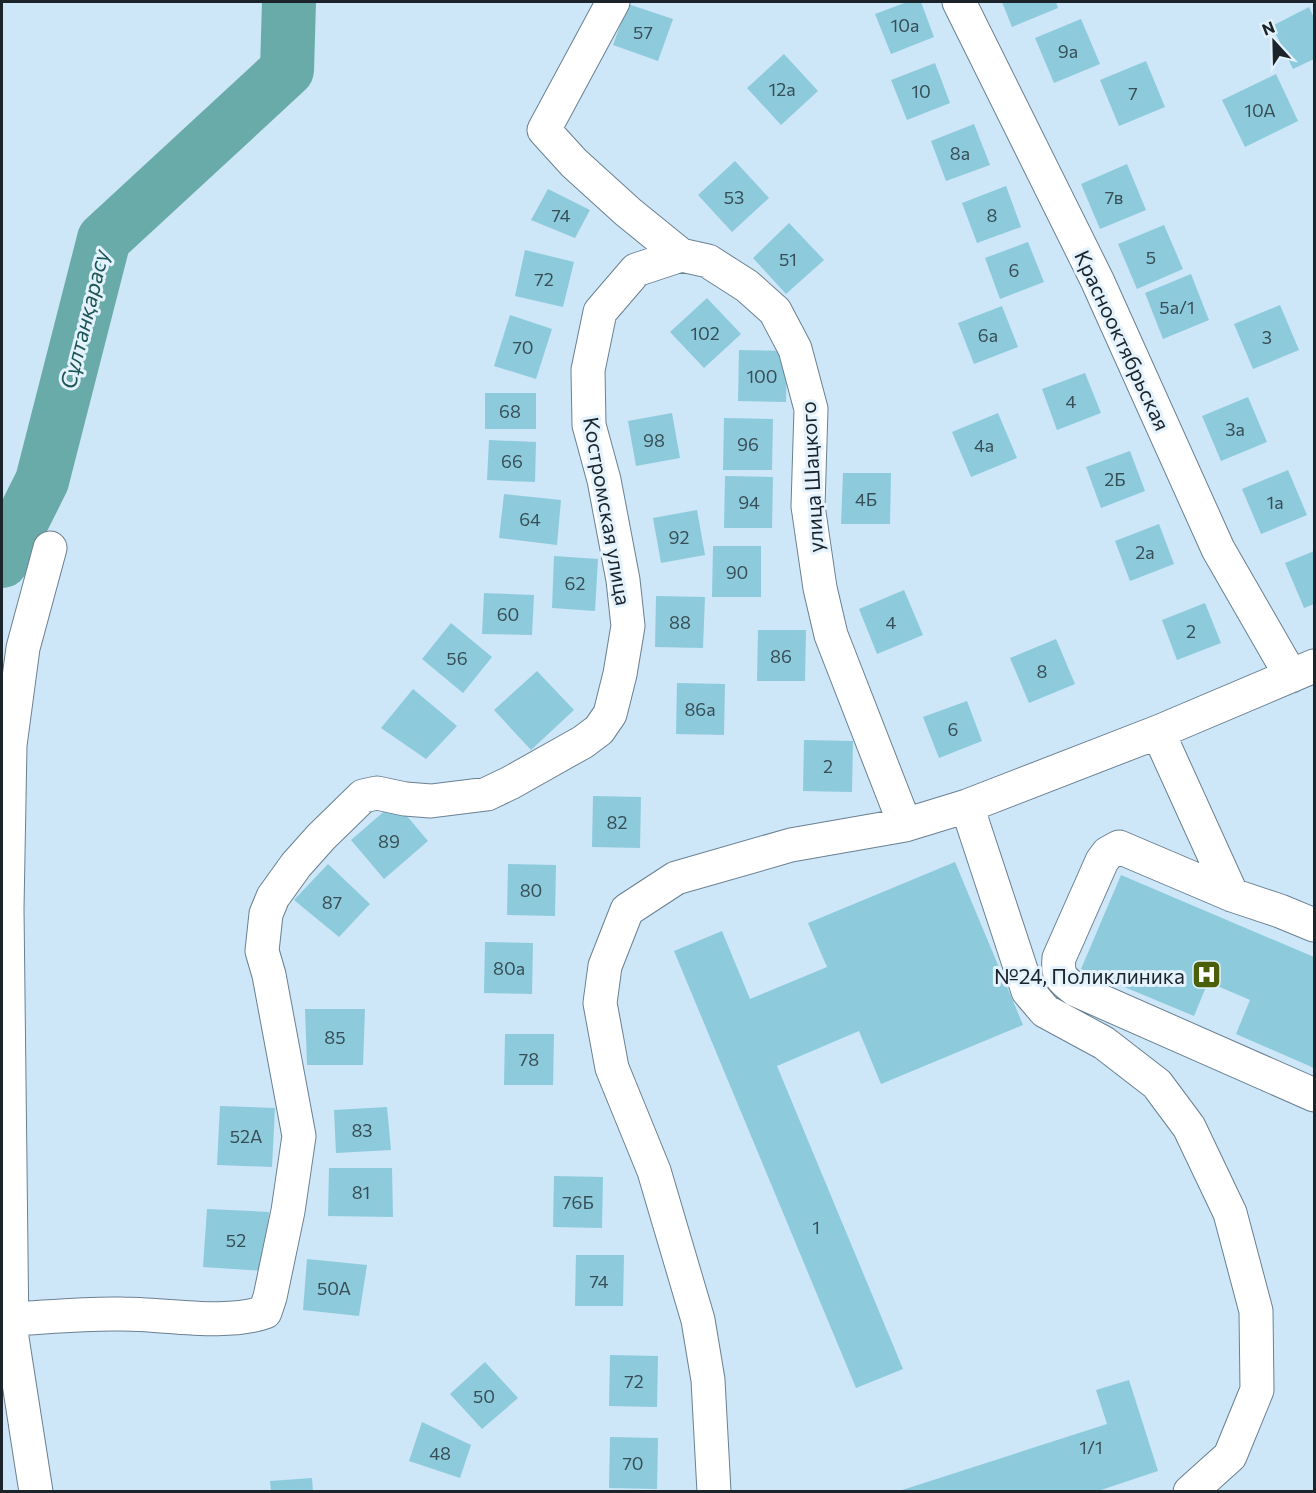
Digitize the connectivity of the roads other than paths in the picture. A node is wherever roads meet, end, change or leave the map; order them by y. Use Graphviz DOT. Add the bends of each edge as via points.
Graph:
graph roads {
  1 [pos="614,2"];
  2 [pos="959,2"];
  3 [pos="681,255"];
  4 [pos="50,548"];
  5 [pos="1303,671"];
  6 [pos="1158,732"];
  7 [pos="967,806"];
  8 [pos="905,825"];
  9 [pos="1232,895"];
  10 [pos="1314,925"];
  11 [pos="1314,1095"];
  12 [pos="12,1319"];
  13 [pos="36,1491"];
  14 [pos="714,1491"];
  15 [pos="1190,1491"];
  1 -- 3 [label="street, улица Шацкого" via="544,130 574,163"];
  2 -- 5 [label="street, Краснооктябрьская" via="1097,280 1218,549"];
  3 -- 8 [label="street, улица Шацкого" via="708,261 747,285 776,311 795,349 811,409 808,506 819,588 831,635"];
  3 -- 12 [label="street, Костромская улица" via="636,270 600,312 588,370 589,425 604,480 628,626 610,714 583,742 487,794 431,801 377,793 363,796 315,844 273,897 266,914 262,951 270,975 299,1136 288,1211 265,1312 225,1318 121,1314"];
  4 -- 12 [label="street" via="22,648 10,745 7,909"];
  5 -- 6 [label="street"];
  6 -- 7 [label="street"];
  6 -- 9 [label="street"];
  7 -- 8 [label="street"];
  7 -- 15 [label="street" via="1028,991 1045,1011 1104,1043 1157,1084 1189,1127 1230,1213 1256,1311 1257,1390 1230,1456"];
  8 -- 14 [label="street" via="791,845 676,878 627,910 605,966 600,1003 612,1068 654,1171 698,1320 708,1380"];
  9 -- 10 [label="street"];
  9 -- 11 [label="street" via="1119,847 1108,852 1102,861 1059,958 1058,970 1064,981 1077,990"];
  12 -- 13 [label="street"];
}
